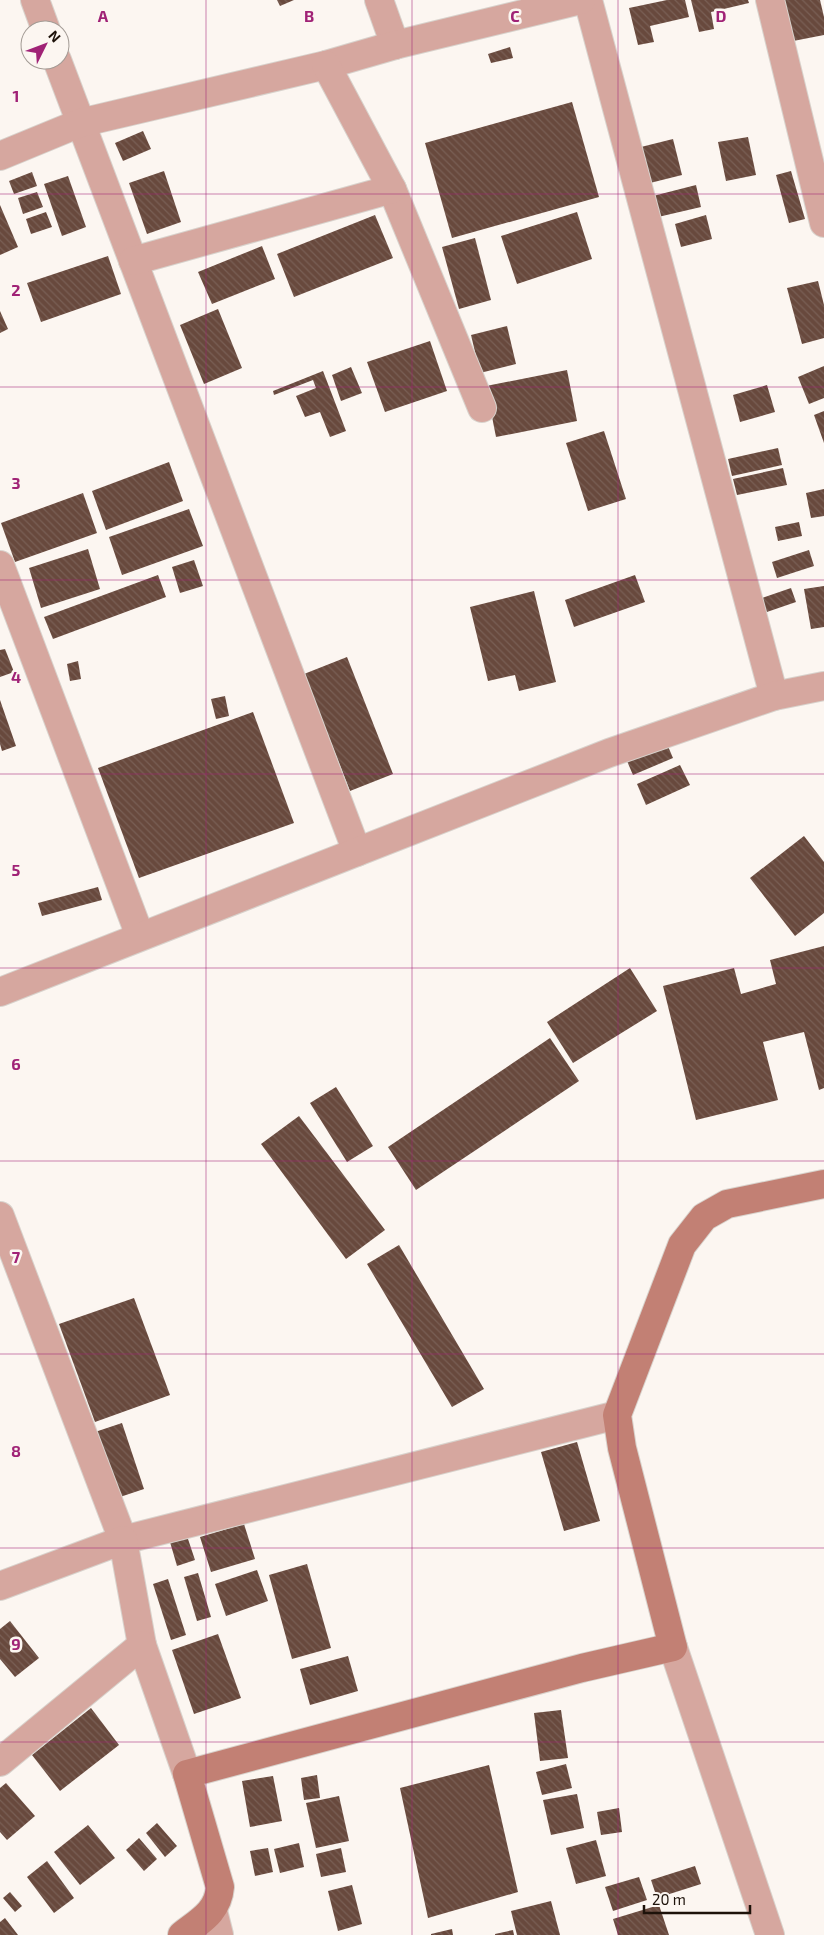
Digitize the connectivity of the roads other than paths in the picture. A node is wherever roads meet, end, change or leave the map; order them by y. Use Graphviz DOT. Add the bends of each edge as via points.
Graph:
graph roads {
  1 [pos="34,0"];
  2 [pos="379,0"];
  3 [pos="580,0"];
  4 [pos="588,0"];
  5 [pos="770,0"];
  6 [pos="42,20"];
  7 [pos="395,45"];
  8 [pos="326,65"];
  9 [pos="61,70"];
  10 [pos="80,122"];
  11 [pos="0,156"];
  12 [pos="392,189"];
  13 [pos="824,223"];
  14 [pos="133,261"];
  15 [pos="482,408"];
  16 [pos="0,565"];
  17 [pos="824,686"];
  18 [pos="774,696"];
  19 [pos="356,852"];
  20 [pos="140,936"];
  21 [pos="0,992"];
  22 [pos="824,1184"];
  23 [pos="0,1216"];
  24 [pos="617,1415"];
  25 [pos="123,1540"];
  26 [pos="0,1586"];
  27 [pos="142,1645"];
  28 [pos="673,1647"];
  29 [pos="0,1762"];
  30 [pos="187,1774"];
  31 [pos="216,1923"];
  32 [pos="182,1935"];
  33 [pos="770,1935"];
  1 -- 6 [label="street"];
  2 -- 7 [label="street"];
  3 -- 7 [label="street"];
  4 -- 18 [label="street"];
  5 -- 13 [label="street"];
  7 -- 8 [label="street"];
  8 -- 10 [label="street"];
  8 -- 12 [label="street"];
  9 -- 10 [label="street"];
  10 -- 11 [label="street"];
  10 -- 14 [label="street"];
  12 -- 14 [label="street"];
  12 -- 15 [label="street"];
  14 -- 19 [label="street"];
  16 -- 20 [label="street"];
  17 -- 18 [label="street"];
  18 -- 19 [label="street" via="609,753"];
  19 -- 20 [label="street"];
  20 -- 21 [label="street"];
  22 -- 24 [label="main road" via="727,1204 704,1217 682,1245"];
  23 -- 25 [label="street"];
  24 -- 25 [label="street"];
  24 -- 28 [label="main road" via="622,1448"];
  25 -- 26 [label="street"];
  25 -- 27 [label="street"];
  27 -- 29 [label="street"];
  27 -- 30 [label="street"];
  28 -- 30 [label="main road" via="582,1668"];
  28 -- 33 [label="street"];
  30 -- 31 [label="main road" via="220,1887"];
  31 -- 32 [label="main road"];
}
